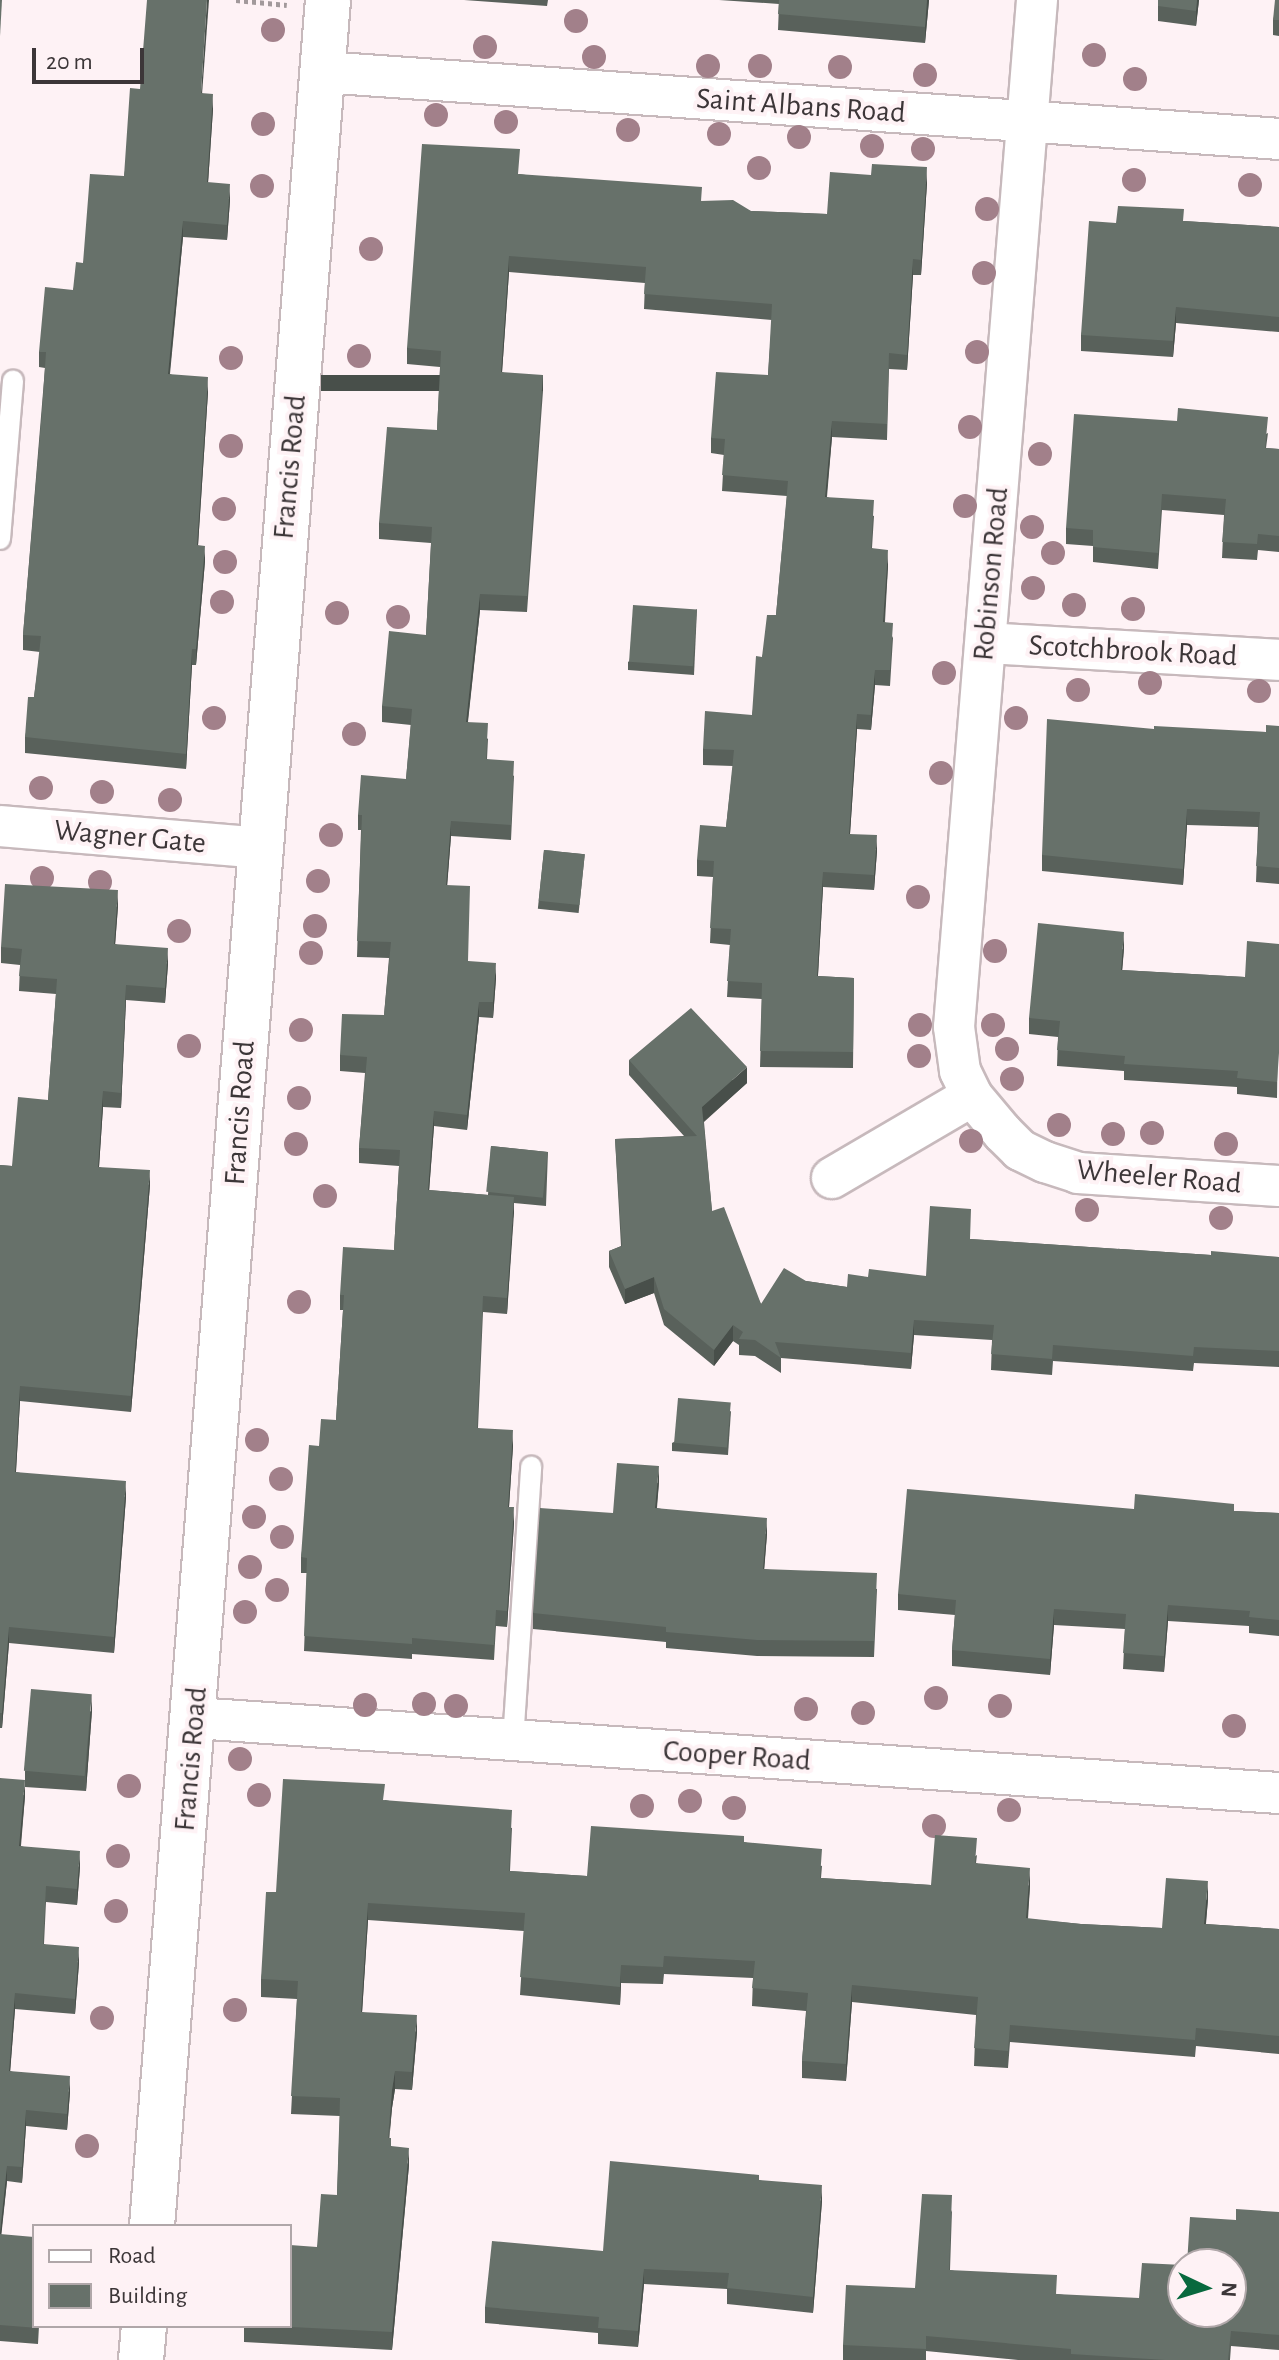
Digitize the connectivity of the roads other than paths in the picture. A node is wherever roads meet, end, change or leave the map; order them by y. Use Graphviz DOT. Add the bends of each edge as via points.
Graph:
graph roads {
  1 [pos="1037,0"];
  2 [pos="309,2"];
  3 [pos="322,72"];
  4 [pos="1028,123"];
  5 [pos="1279,139"];
  6 [pos="13,381"];
  7 [pos="0,539"];
  8 [pos="986,643"];
  9 [pos="1279,660"];
  10 [pos="0,826"];
  11 [pos="260,848"];
  12 [pos="972,1096"];
  13 [pos="1003,1133"];
  14 [pos="832,1178"];
  15 [pos="1279,1186"];
  16 [pos="531,1467"];
  17 [pos="195,1718"];
  18 [pos="513,1741"];
  19 [pos="1279,1793"];
  20 [pos="152,2224"];
  21 [pos="144,2328"];
  22 [pos="141,2360"];
  1 -- 4 [label="street, Robinson Road"];
  2 -- 3 [label="street, Francis Road"];
  3 -- 4 [label="street, Saint Albans Road"];
  3 -- 11 [label="street, Francis Road"];
  4 -- 5 [label="street, Saint Albans Road"];
  4 -- 8 [label="street, Robinson Road"];
  6 -- 7 [label="lane"];
  8 -- 9 [label="street, Scotchbrook Road"];
  8 -- 12 [label="street, Robinson Road" via="954,1027 960,1071"];
  10 -- 11 [label="street, Wagner Gate"];
  11 -- 17 [label="street, Francis Road"];
  12 -- 13 [label="street, Robinson Road"];
  12 -- 14 [label="street"];
  13 -- 15 [label="street, Wheeler Road" via="1020,1150 1078,1173"];
  16 -- 18 [label="lane"];
  17 -- 18 [label="street, Cooper Road"];
  17 -- 20 [label="street, Francis Road"];
  18 -- 19 [label="street, Cooper Road"];
  21 -- 22 [label="street"];
}
